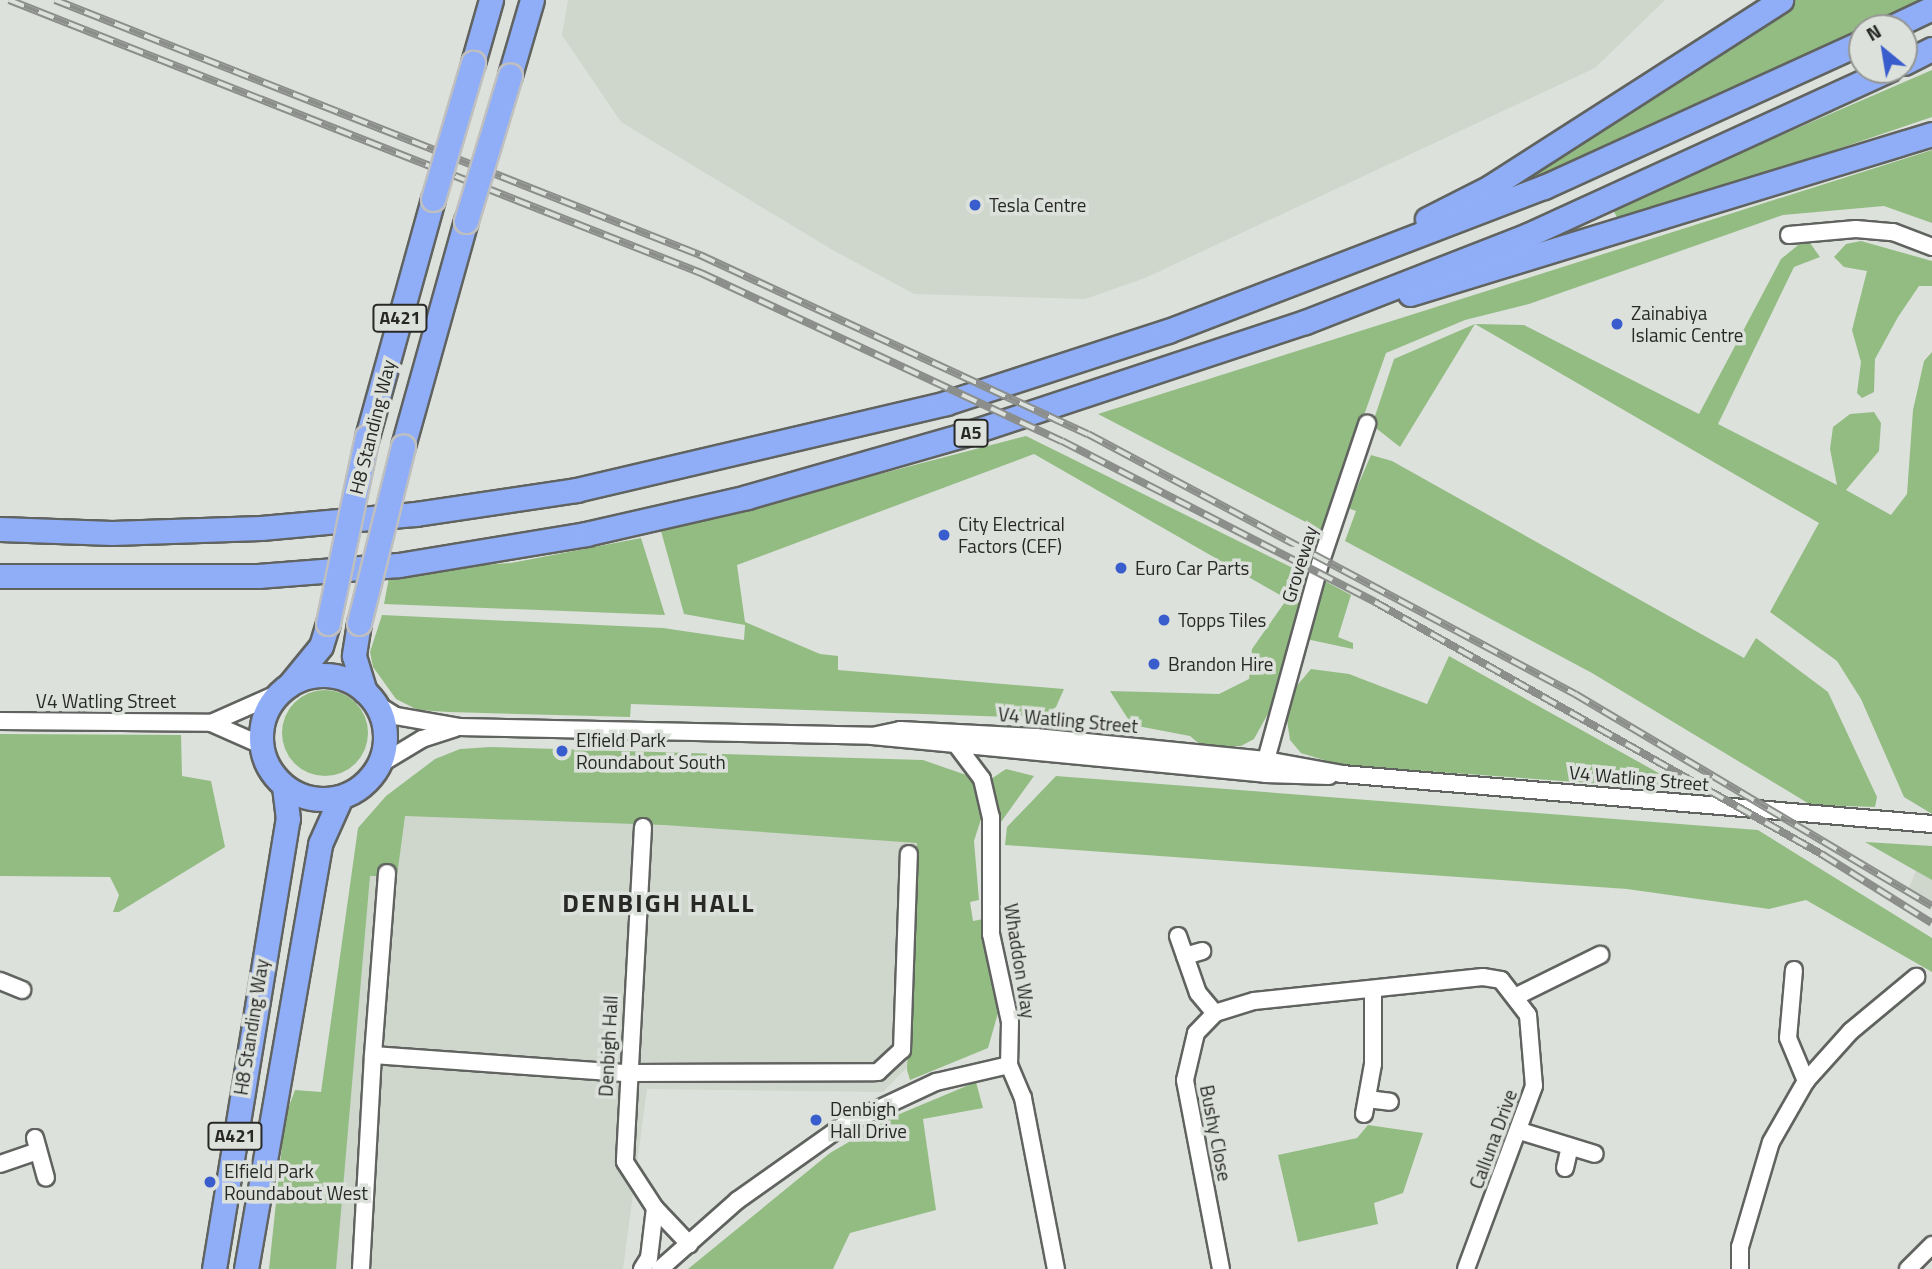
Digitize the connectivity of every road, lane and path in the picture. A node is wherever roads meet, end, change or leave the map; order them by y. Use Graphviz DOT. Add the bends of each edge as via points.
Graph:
graph roads {
  1 [pos="491,0"];
  2 [pos="532,0"];
  3 [pos="1781,0"];
  4 [pos="1848,48"];
  5 [pos="1858,84"];
  6 [pos="1932,134"];
  7 [pos="1789,235"];
  8 [pos="1932,247"];
  9 [pos="1309,279"];
  10 [pos="1305,322"];
  11 [pos="1367,424"];
  12 [pos="0,529"];
  13 [pos="0,576"];
  14 [pos="284,689"];
  15 [pos="370,697"];
  16 [pos="0,721"];
  17 [pos="211,723"];
  18 [pos="459,727"];
  19 [pos="872,736"];
  20 [pos="261,745"];
  21 [pos="958,747"];
  22 [pos="1266,760"];
  23 [pos="379,765"];
  24 [pos="1342,774"];
  25 [pos="284,786"];
  26 [pos="341,797"];
  27 [pos="1932,824"];
  28 [pos="643,827"];
  29 [pos="909,854"];
  30 [pos="387,873"];
  31 [pos="1178,936"];
  32 [pos="1202,951"];
  33 [pos="1600,955"];
  34 [pos="1185,956"];
  35 [pos="1794,970"];
  36 [pos="1916,977"];
  37 [pos="0,982"];
  38 [pos="22,990"];
  39 [pos="1373,990"];
  40 [pos="1517,996"];
  41 [pos="1215,1013"];
  42 [pos="373,1055"];
  43 [pos="1009,1065"];
  44 [pos="627,1073"];
  45 [pos="1806,1081"];
  46 [pos="1390,1102"];
  47 [pos="1521,1131"];
  48 [pos="1570,1147"];
  49 [pos="1595,1154"];
  50 [pos="0,1164"];
  51 [pos="1565,1168"];
  52 [pos="46,1178"];
  53 [pos="655,1208"];
  54 [pos="689,1244"];
  55 [pos="1932,1245"];
  56 [pos="214,1269"];
  57 [pos="246,1269"];
  58 [pos="361,1269"];
  59 [pos="642,1269"];
  60 [pos="660,1269"];
  61 [pos="1056,1269"];
  62 [pos="1221,1269"];
  63 [pos="1466,1269"];
  64 [pos="1740,1269"];
  65 [pos="1908,1269"];
  1 -- 14 [label="highway, H8 Standing Way / A421, bridge" via="367,437 328,623 321,646"];
  2 -- 15 [label="highway, H8 Standing Way / A421, bridge" via="403,446 359,623 354,656"];
  3 -- 9 [label="highway" via="1490,187"];
  4 -- 9 [label="highway, A5" via="1544,187"];
  5 -- 10 [label="highway, A5" via="1528,235"];
  6 -- 10 [label="highway" via="1496,271"];
  7 -- 8 [label="street" via="1856,229 1893,232"];
  9 -- 12 [label="highway, A5" via="946,403 576,490 416,514 261,528 112,533"];
  10 -- 13 [label="highway, A5" via="966,434 747,497 586,534 399,565 258,576"];
  11 -- 22 [label="street, Groveway" via="1321,561"];
  14 -- 15 [label="highway" via="328,675"];
  14 -- 17 [label="street, V4 Watling Street" via="240,714"];
  14 -- 20 [label="highway" via="265,717"];
  15 -- 18 [label="street, V4 Watling Street" via="396,716"];
  15 -- 23 [label="highway" via="385,733"];
  16 -- 17 [label="street, V4 Watling Street"];
  17 -- 20 [label="street, V4 Watling Street"];
  18 -- 19 [label="street, V4 Watling Street"];
  18 -- 23 [label="street, V4 Watling Street" via="422,739"];
  19 -- 21 [label="street, V4 Watling Street"];
  19 -- 22 [label="street, V4 Watling Street" via="900,730 956,732"];
  20 -- 25 [label="highway" via="270,771"];
  21 -- 24 [label="street, V4 Watling Street" via="1305,778"];
  21 -- 43 [label="street, Whaddon Way" via="982,779 991,817 991,934 1010,1022"];
  22 -- 24 [label="street, V4 Watling Street"];
  23 -- 26 [label="highway" via="369,779"];
  24 -- 27 [label="street, V4 Watling Street"];
  25 -- 26 [label="highway" via="311,798"];
  25 -- 56 [label="highway, H8 Standing Way / A421" via="288,819"];
  26 -- 57 [label="highway, H8 Standing Way / A421" via="320,844"];
  28 -- 44 [label="street, Denbigh Hall"];
  29 -- 44 [label="street" via="902,1050 878,1072"];
  30 -- 42 [label="street"];
  31 -- 34 [label="street"];
  32 -- 34 [label="street"];
  33 -- 40 [label="street" via="1575,959"];
  34 -- 41 [label="street" via="1198,993"];
  35 -- 45 [label="street" via="1800,997 1790,1052"];
  36 -- 45 [label="street" via="1851,1031"];
  37 -- 38 [label="street"];
  39 -- 40 [label="street" via="1483,976 1501,980"];
  39 -- 41 [label="street" via="1254,1001"];
  39 -- 46 [label="street" via="1374,1051 1365,1106"];
  40 -- 47 [label="street, Calluna Drive" via="1528,1015 1535,1050 1534,1086"];
  41 -- 62 [label="street, Bushy Close" via="1196,1033 1185,1080"];
  42 -- 44 [label="street"];
  42 -- 58 [label="street"];
  43 -- 54 [label="street" via="925,1086 844,1125 738,1200"];
  43 -- 61 [label="street, Whaddon Way" via="1023,1098"];
  44 -- 53 [label="street, Denbigh Hall" via="625,1161"];
  45 -- 64 [label="street" via="1771,1142 1740,1247"];
  47 -- 48 [label="street"];
  47 -- 63 [label="street, Calluna Drive"];
  48 -- 49 [label="street"];
  48 -- 51 [label="street"];
  50 -- 52 [label="street" via="36,1144"];
  53 -- 54 [label="street, Denbigh Hall"];
  53 -- 59 [label="street" via="649,1258"];
  54 -- 60 [label="street"];
  55 -- 65 [label="street"];
}
